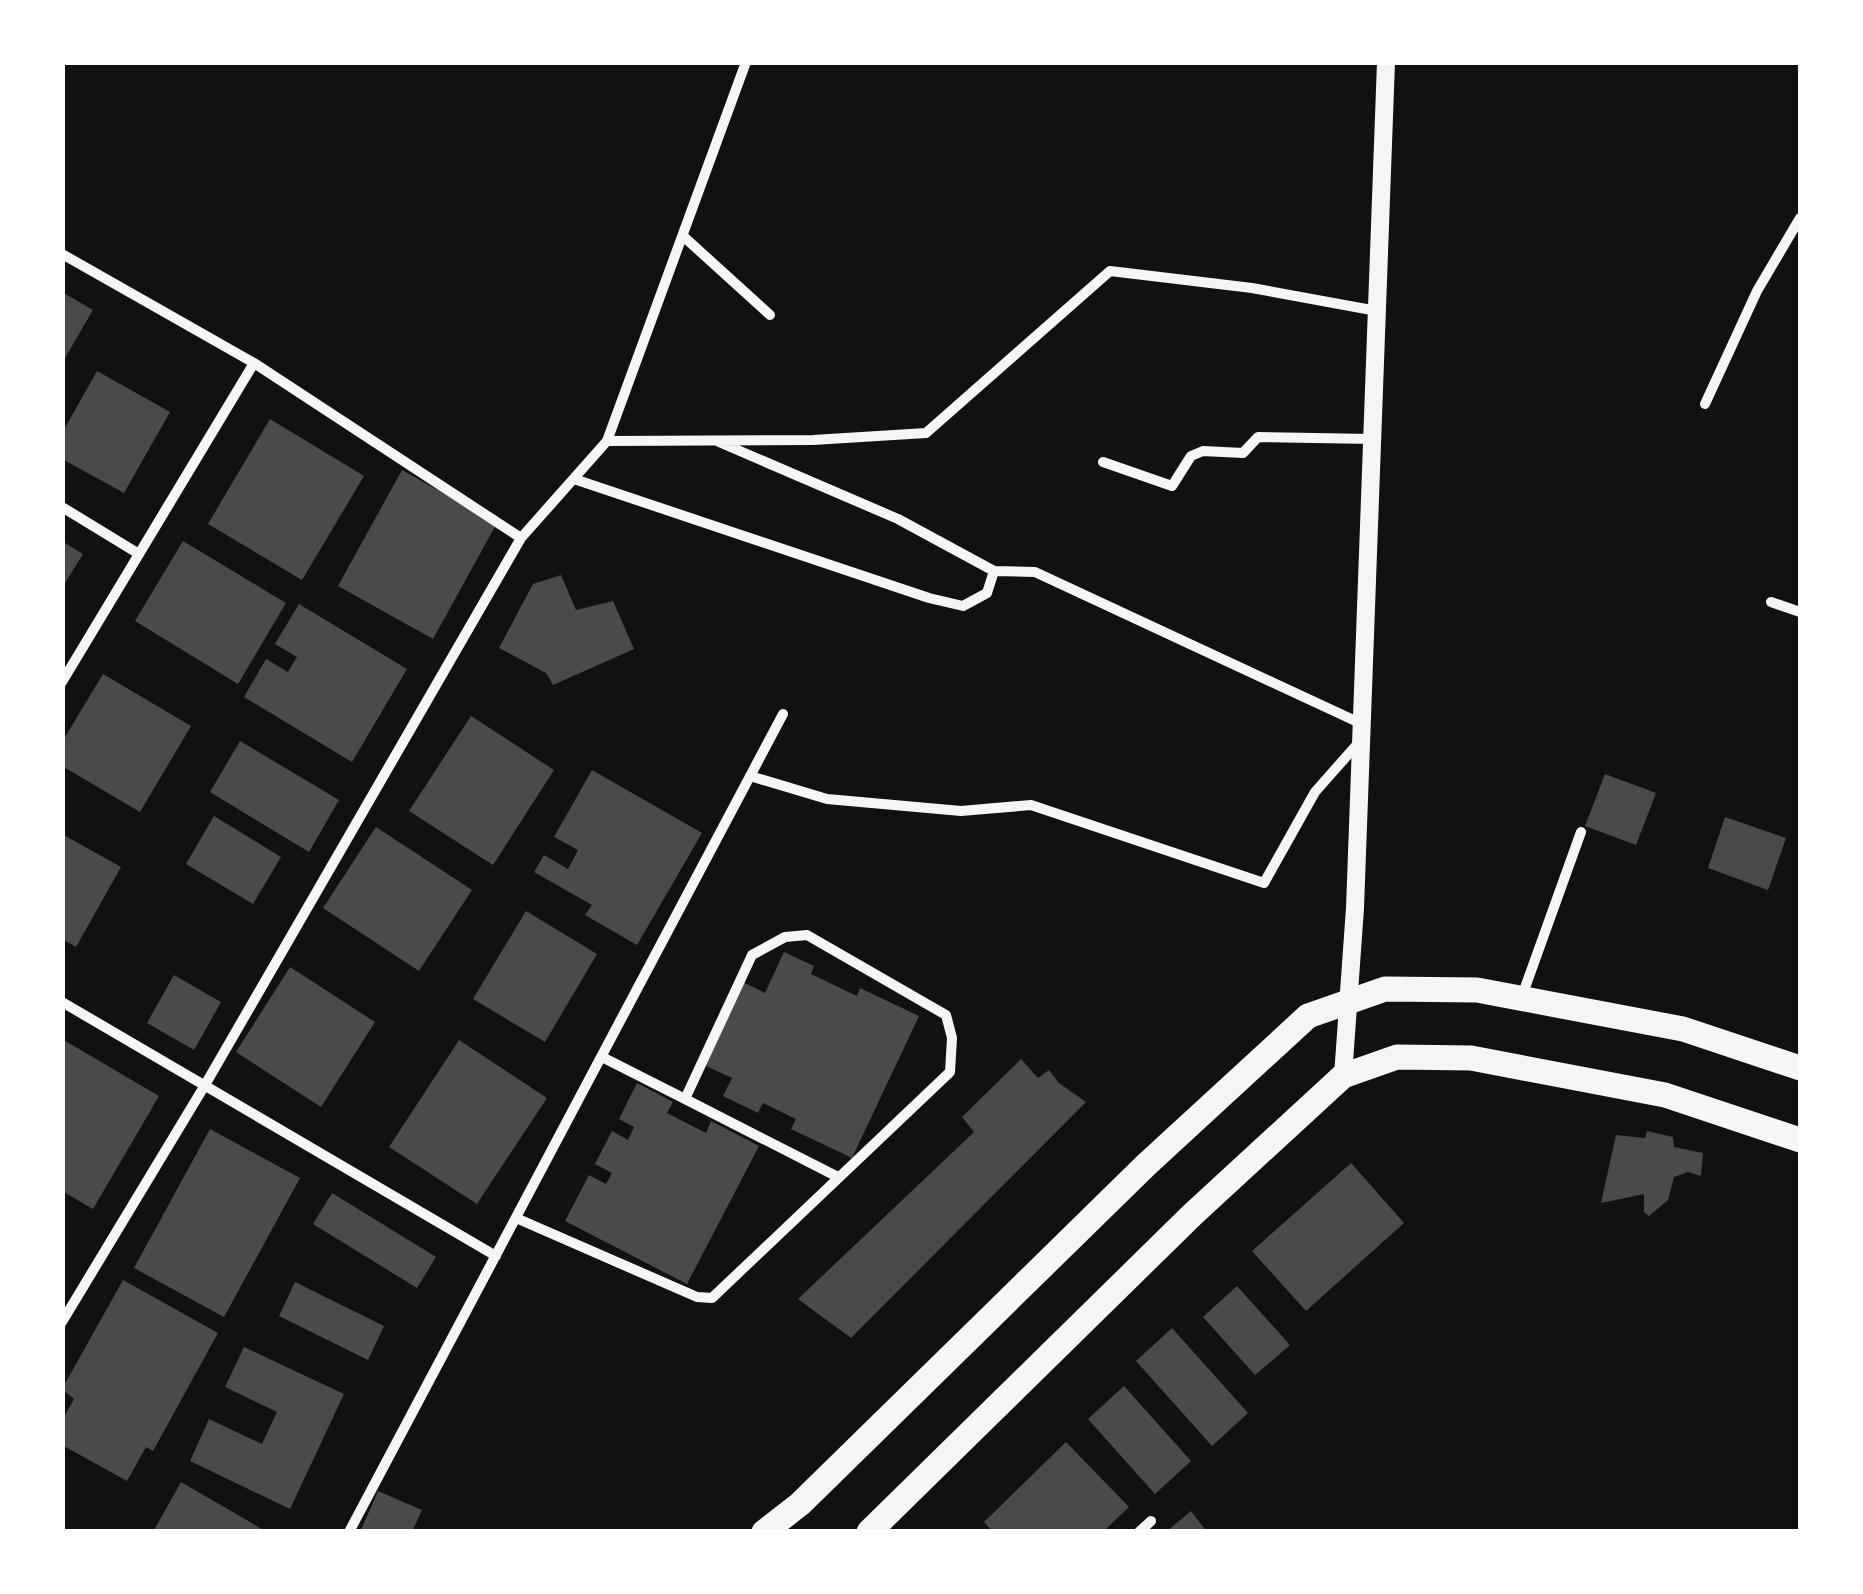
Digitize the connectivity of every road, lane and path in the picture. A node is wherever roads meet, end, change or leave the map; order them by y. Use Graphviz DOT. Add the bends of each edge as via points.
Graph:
graph roads {
  1 [pos="746,62"];
  2 [pos="1386,62"];
  3 [pos="1800,218"];
  4 [pos="682,236"];
  5 [pos="62,254"];
  6 [pos="1377,311"];
  7 [pos="770,315"];
  8 [pos="254,363"];
  9 [pos="1705,404"];
  10 [pos="1373,439"];
  11 [pos="714,440"];
  12 [pos="607,441"];
  13 [pos="1103,462"];
  14 [pos="574,478"];
  15 [pos="62,507"];
  16 [pos="521,538"];
  17 [pos="140,554"];
  18 [pos="994,571"];
  19 [pos="1771,602"];
  20 [pos="1800,612"];
  21 [pos="62,682"];
  22 [pos="784,714"];
  23 [pos="1362,731"];
  24 [pos="750,776"];
  25 [pos="1581,832"];
  26 [pos="1522,997"];
  27 [pos="62,1002"];
  28 [pos="1345,1003"];
  29 [pos="602,1056"];
  30 [pos="1800,1068"];
  31 [pos="1343,1076"];
  32 [pos="206,1086"];
  33 [pos="685,1099"];
  34 [pos="1800,1140"];
  35 [pos="838,1177"];
  36 [pos="516,1218"];
  37 [pos="496,1256"];
  38 [pos="62,1322"];
  39 [pos="1151,1521"];
  40 [pos="878,1528"];
  41 [pos="349,1532"];
  42 [pos="764,1532"];
  43 [pos="1139,1532"];
  1 -- 4 [label="street"];
  2 -- 6 [label="street"];
  3 -- 9 [label="street" via="1757,291"];
  4 -- 7 [label="street"];
  4 -- 12 [label="street"];
  5 -- 8 [label="street"];
  6 -- 10 [label="street"];
  6 -- 11 [label="street" via="1110,271 926,433"];
  8 -- 16 [label="street"];
  8 -- 17 [label="street"];
  10 -- 13 [label="street" via="1258,436 1243,452 1213,448 1191,456 1172,486"];
  10 -- 23 [label="street"];
  11 -- 12 [label="street"];
  11 -- 18 [label="street" via="898,519"];
  12 -- 14 [label="street"];
  14 -- 16 [label="street"];
  14 -- 18 [label="street" via="963,606 987,593"];
  15 -- 17 [label="street"];
  16 -- 32 [label="street"];
  17 -- 21 [label="street"];
  18 -- 23 [label="street" via="1035,572"];
  19 -- 20 [label="street"];
  22 -- 24 [label="street"];
  23 -- 24 [label="street" via="1315,792 1264,883 1031,805 961,811 827,799"];
  23 -- 28 [label="street" via="1356,908"];
  24 -- 29 [label="street"];
  25 -- 26 [label="street"];
  26 -- 28 [label="main road" via="1385,988"];
  26 -- 30 [label="main road" via="1683,1028"];
  27 -- 32 [label="street"];
  28 -- 31 [label="street"];
  28 -- 42 [label="main road" via="1308,1016"];
  29 -- 33 [label="street"];
  29 -- 36 [label="street"];
  31 -- 34 [label="main road" via="1396,1057 1471,1058 1665,1095"];
  31 -- 40 [label="main road" via="1192,1215"];
  32 -- 37 [label="street"];
  32 -- 38 [label="street"];
  33 -- 35 [label="street"];
  33 -- 35 [label="street" via="752,955 806,934 946,1015 952,1038 950,1072"];
  35 -- 36 [label="street" via="712,1298"];
  36 -- 37 [label="street"];
  37 -- 41 [label="street"];
  39 -- 43 [label="street"];
}
